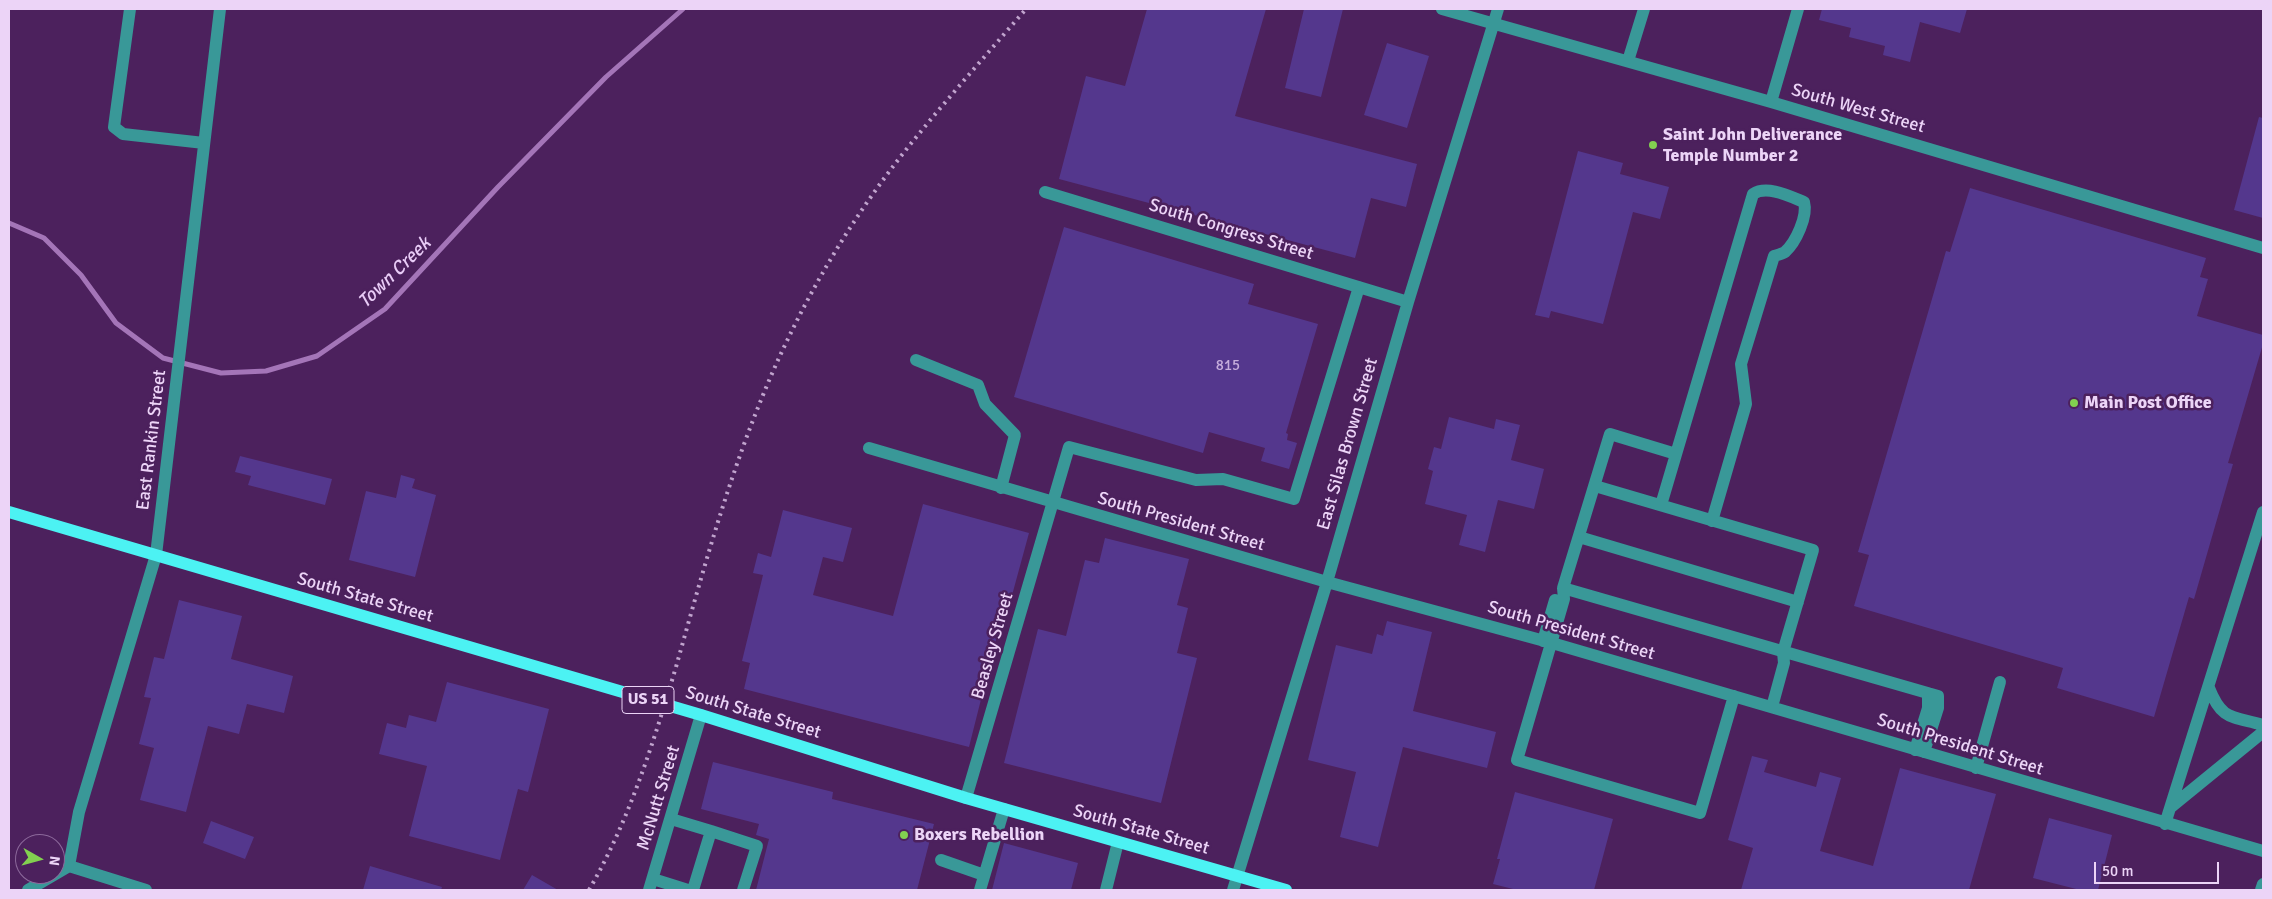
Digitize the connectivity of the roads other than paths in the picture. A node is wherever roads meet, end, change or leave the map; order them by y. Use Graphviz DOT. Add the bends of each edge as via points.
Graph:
graph roads {
  1 [pos="130,9"];
  2 [pos="216,9"];
  3 [pos="220,9"];
  4 [pos="1442,9"];
  5 [pos="1498,9"];
  6 [pos="1644,9"];
  7 [pos="1798,9"];
  8 [pos="1493,24"];
  9 [pos="1628,61"];
  10 [pos="1771,102"];
  11 [pos="204,143"];
  12 [pos="1045,192"];
  13 [pos="2263,248"];
  14 [pos="1360,287"];
  15 [pos="1408,302"];
  16 [pos="916,360"];
  17 [pos="869,448"];
  18 [pos="1676,454"];
  19 [pos="1594,486"];
  20 [pos="1001,488"];
  21 [pos="1053,504"];
  22 [pos="1661,505"];
  23 [pos="9,512"];
  24 [pos="2263,512"];
  25 [pos="1712,520"];
  26 [pos="1579,537"];
  27 [pos="156,555"];
  28 [pos="1327,582"];
  29 [pos="1563,588"];
  30 [pos="1798,602"];
  31 [pos="1548,642"];
  32 [pos="1783,652"];
  33 [pos="2000,682"];
  34 [pos="2209,688"];
  35 [pos="1734,696"];
  36 [pos="1767,706"];
  37 [pos="701,715"];
  38 [pos="2263,726"];
  39 [pos="2263,732"];
  40 [pos="1920,751"];
  41 [pos="1976,768"];
  42 [pos="966,798"];
  43 [pos="2171,807"];
  44 [pos="1004,809"];
  45 [pos="671,819"];
  46 [pos="2165,824"];
  47 [pos="711,831"];
  48 [pos="1118,842"];
  49 [pos="2263,851"];
  50 [pos="940,860"];
  51 [pos="69,866"];
  52 [pos="984,876"];
  53 [pos="1238,876"];
  54 [pos="2263,884"];
  55 [pos="651,885"];
  56 [pos="1108,889"];
  57 [pos="28,890"];
  58 [pos="146,890"];
  59 [pos="688,890"];
  60 [pos="693,890"];
  61 [pos="743,890"];
  62 [pos="980,890"];
  63 [pos="1233,890"];
  64 [pos="1286,890"];
  65 [pos="2261,890"];
  1 -- 11 [label="street" via="114,127 124,134"];
  2 -- 3 [label="street"];
  3 -- 11 [label="street, East Rankin Street"];
  4 -- 8 [label="street, South West Street"];
  5 -- 8 [label="street, East Silas Brown Street"];
  6 -- 9 [label="street"];
  7 -- 10 [label="street"];
  8 -- 9 [label="street, South West Street"];
  8 -- 15 [label="street, East Silas Brown Street"];
  9 -- 10 [label="street, South West Street"];
  10 -- 13 [label="street, South West Street"];
  11 -- 27 [label="street, East Rankin Street"];
  12 -- 14 [label="street, South Congress Street"];
  14 -- 15 [label="street, South Congress Street"];
  14 -- 21 [label="street, Beasley Street" via="1294,499 1223,480 1196,480 1069,447"];
  15 -- 28 [label="street, East Silas Brown Street"];
  16 -- 20 [label="street" via="978,385 985,404 1015,435"];
  17 -- 20 [label="street, South President Street"];
  18 -- 19 [label="street" via="1610,434"];
  18 -- 22 [label="street"];
  18 -- 25 [label="street" via="1753,194 1764,190 1804,202 1806,210 1801,227 1784,252 1774,256 1741,364 1746,404"];
  19 -- 22 [label="street"];
  19 -- 26 [label="street"];
  20 -- 21 [label="street, South President Street"];
  21 -- 28 [label="street, South President Street"];
  21 -- 42 [label="street, Beasley Street"];
  22 -- 25 [label="street"];
  23 -- 27 [label="main road, South State Street / US 51"];
  24 -- 34 [label="street"];
  25 -- 30 [label="street" via="1813,550"];
  26 -- 29 [label="street"];
  26 -- 30 [label="street"];
  27 -- 37 [label="main road, South State Street / US 51"];
  27 -- 51 [label="street, East Rankin Street" via="79,812"];
  28 -- 31 [label="street, South President Street"];
  28 -- 53 [label="street, East Silas Brown Street"];
  29 -- 31 [label="street" via="1564,599"];
  29 -- 32 [label="street"];
  30 -- 32 [label="street"];
  31 -- 35 [label="street, South President Street"];
  31 -- 35 [label="street" via="1517,760 1700,814"];
  32 -- 36 [label="street" via="1784,664"];
  32 -- 40 [label="street" via="1933,695 1938,708"];
  33 -- 41 [label="street"];
  34 -- 38 [label="street" via="2216,706 2224,714"];
  34 -- 43 [label="street"];
  35 -- 36 [label="street, South President Street"];
  36 -- 40 [label="street, South President Street"];
  37 -- 42 [label="main road, South State Street / US 51"];
  37 -- 45 [label="street, McNutt Street"];
  39 -- 43 [label="street"];
  40 -- 41 [label="street, South President Street"];
  41 -- 46 [label="street, South President Street"];
  42 -- 44 [label="main road, South State Street / US 51"];
  43 -- 46 [label="street"];
  44 -- 48 [label="main road, South State Street / US 51"];
  44 -- 52 [label="street"];
  45 -- 47 [label="street"];
  45 -- 55 [label="street, McNutt Street"];
  46 -- 49 [label="street, South President Street"];
  47 -- 60 [label="street"];
  47 -- 61 [label="street" via="757,846"];
  48 -- 53 [label="main road, South State Street / US 51"];
  48 -- 56 [label="street"];
  50 -- 52 [label="street"];
  51 -- 57 [label="street"];
  51 -- 58 [label="street"];
  52 -- 62 [label="street"];
  53 -- 63 [label="street, East Silas Brown Street"];
  53 -- 64 [label="main road, South State Street / US 51"];
  54 -- 65 [label="street"];
  55 -- 59 [label="street"];
}
